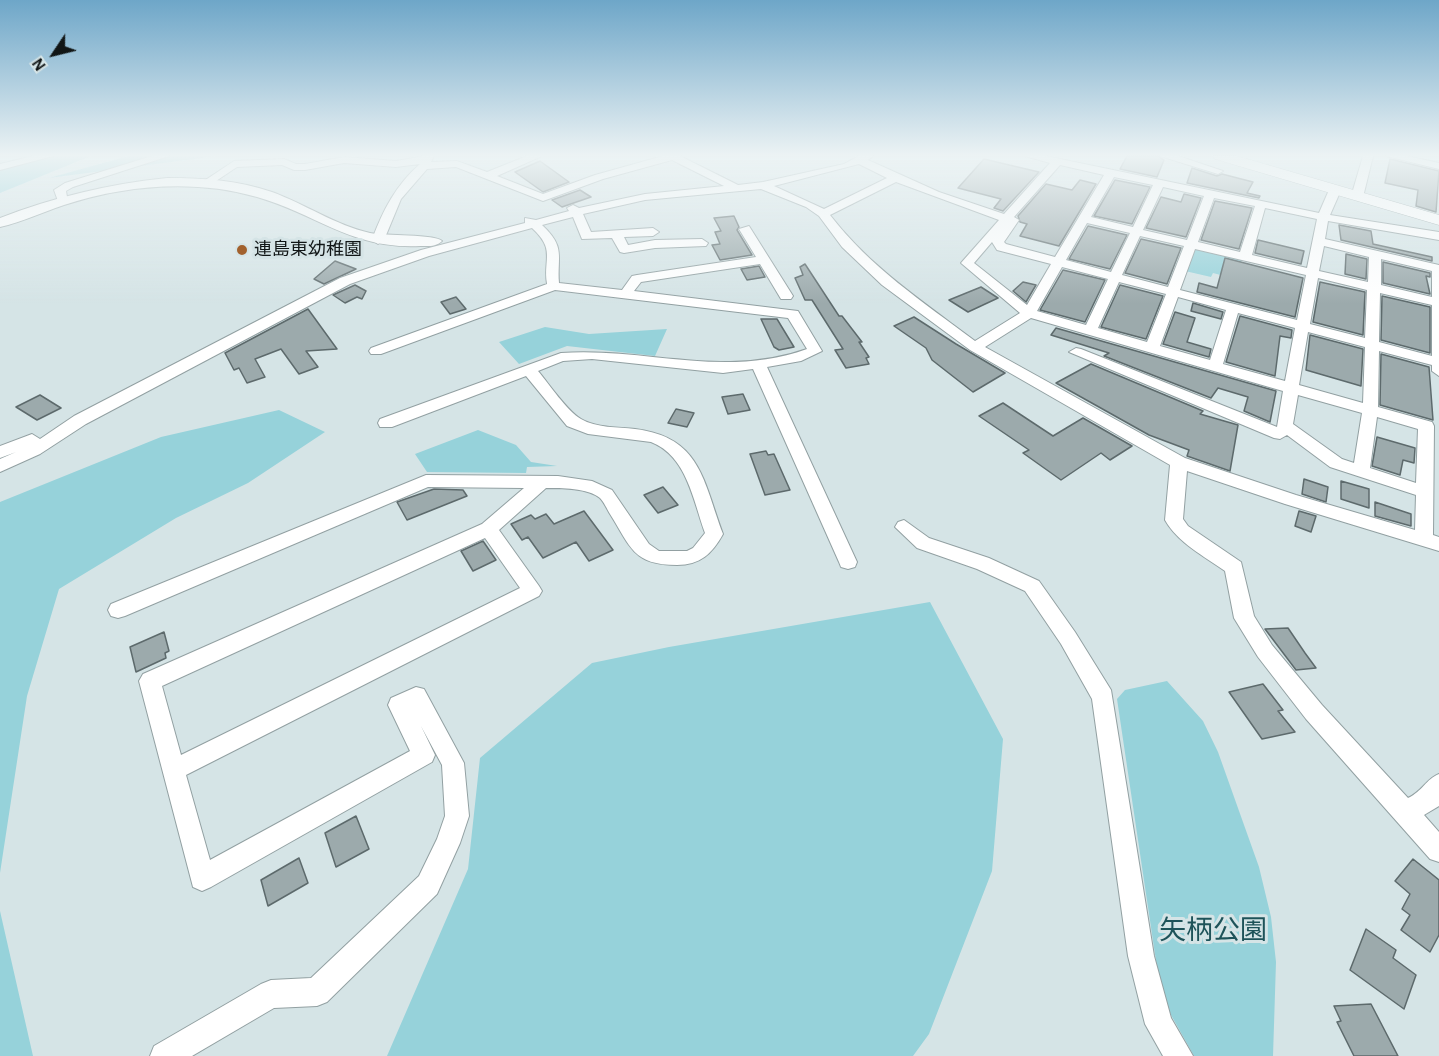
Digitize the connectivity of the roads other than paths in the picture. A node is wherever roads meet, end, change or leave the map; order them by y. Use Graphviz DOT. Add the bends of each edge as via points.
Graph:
graph roads {
  1 [pos="52,205"];
  2 [pos="288,205"];
  3 [pos="390,205"];
  4 [pos="600,205"];
  5 [pos="810,205"];
  6 [pos="840,205"];
  7 [pos="971,205"];
  8 [pos="1018,205"];
  9 [pos="1092,205"];
  10 [pos="1149,205"];
  11 [pos="1203,205"];
  12 [pos="1261,205"];
  13 [pos="1267,205"];
  14 [pos="1328,205"];
  15 [pos="1387,205"];
  16 [pos="575,210"];
  17 [pos="823,214"];
  18 [pos="1323,217"];
  19 [pos="1007,218"];
  20 [pos="1084,219"];
  21 [pos="1439,220"];
  22 [pos="532,222"];
  23 [pos="0,223"];
  24 [pos="745,229"];
  25 [pos="1137,231"];
  26 [pos="653,232"];
  27 [pos="617,236"];
  28 [pos="1439,236"];
  29 [pos="378,240"];
  30 [pos="1318,241"];
  31 [pos="702,243"];
  32 [pos="1190,244"];
  33 [pos="433,246"];
  34 [pos="1375,255"];
  35 [pos="1245,257"];
  36 [pos="667,260"];
  37 [pos="764,260"];
  38 [pos="1059,263"];
  39 [pos="1312,273"];
  40 [pos="1115,278"];
  41 [pos="554,286"];
  42 [pos="1374,288"];
  43 [pos="1172,292"];
  44 [pos="625,295"];
  45 [pos="786,296"];
  46 [pos="1438,303"];
  47 [pos="1233,309"];
  48 [pos="1029,313"];
  49 [pos="1301,326"];
  50 [pos="1090,330"];
  51 [pos="1371,345"];
  52 [pos="975,347"];
  53 [pos="1152,348"];
  54 [pos="376,351"];
  55 [pos="1076,352"];
  56 [pos="1439,362"];
  57 [pos="758,364"];
  58 [pos="1215,366"];
  59 [pos="528,369"];
  60 [pos="1439,371"];
  61 [pos="1291,388"];
  62 [pos="1370,410"];
  63 [pos="80,420"];
  64 [pos="386,423"];
  65 [pos="1285,426"];
  66 [pos="1432,428"];
  67 [pos="0,452"];
  68 [pos="1179,462"];
  69 [pos="0,466"];
  70 [pos="1361,472"];
  71 [pos="542,482"];
  72 [pos="1425,492"];
  73 [pos="904,527"];
  74 [pos="488,529"];
  75 [pos="1432,542"];
  76 [pos="848,562"];
  77 [pos="118,610"];
  78 [pos="174,770"];
  79 [pos="1439,786"];
  80 [pos="1405,812"];
  81 [pos="1439,850"];
  82 [pos="164,1056"];
  83 [pos="1179,1056"];
  1 -- 23 [label="street"];
  2 -- 29 [label="street" via="343,230"];
  3 -- 29 [label="street"];
  4 -- 16 [label="street"];
  5 -- 17 [label="street"];
  6 -- 17 [label="street"];
  7 -- 19 [label="street"];
  8 -- 19 [label="street"];
  9 -- 20 [label="street"];
  10 -- 25 [label="street"];
  11 -- 32 [label="street"];
  12 -- 35 [label="street"];
  13 -- 18 [label="street"];
  14 -- 18 [label="street"];
  15 -- 21 [label="main road"];
  16 -- 22 [label="street"];
  16 -- 27 [label="street" via="586,236"];
  17 -- 52 [label="street" via="846,244 887,282"];
  18 -- 28 [label="street"];
  18 -- 30 [label="street"];
  19 -- 38 [label="street" via="1013,220 998,242 1001,247"];
  19 -- 48 [label="street" via="967,264"];
  20 -- 25 [label="street"];
  20 -- 38 [label="street"];
  22 -- 33 [label="street"];
  22 -- 41 [label="street" via="553,244"];
  24 -- 37 [label="street"];
  25 -- 32 [label="street"];
  25 -- 40 [label="street"];
  26 -- 27 [label="street"];
  27 -- 36 [label="street" via="624,249"];
  29 -- 33 [label="street"];
  30 -- 34 [label="street"];
  30 -- 39 [label="street"];
  31 -- 36 [label="street"];
  32 -- 35 [label="street"];
  32 -- 43 [label="street"];
  33 -- 63 [label="street" via="345,281"];
  34 -- 42 [label="street"];
  34 -- 46 [label="street" via="1438,269"];
  35 -- 39 [label="street"];
  36 -- 37 [label="street"];
  36 -- 44 [label="street" via="637,279"];
  37 -- 45 [label="street"];
  38 -- 40 [label="street"];
  38 -- 48 [label="street"];
  39 -- 42 [label="street"];
  39 -- 49 [label="street"];
  40 -- 43 [label="street"];
  40 -- 50 [label="street"];
  41 -- 44 [label="street"];
  41 -- 54 [label="street"];
  42 -- 46 [label="street"];
  42 -- 51 [label="street"];
  43 -- 47 [label="street"];
  43 -- 53 [label="street"];
  44 -- 57 [label="street" via="793,314 815,351"];
  46 -- 56 [label="street"];
  47 -- 49 [label="street"];
  47 -- 58 [label="street"];
  48 -- 50 [label="street"];
  48 -- 52 [label="street"];
  49 -- 51 [label="street"];
  49 -- 61 [label="street"];
  50 -- 53 [label="street"];
  51 -- 56 [label="street"];
  51 -- 62 [label="street"];
  52 -- 68 [label="street"];
  53 -- 58 [label="street"];
  55 -- 65 [label="street" via="1280,434"];
  56 -- 60 [label="street"];
  57 -- 59 [label="street" via="723,369 570,355"];
  57 -- 76 [label="street"];
  58 -- 61 [label="street"];
  59 -- 64 [label="street"];
  59 -- 71 [label="street" via="573,422 588,429 653,437 676,450 688,462 714,534 700,553 688,558 654,558 642,549 606,494 575,483"];
  61 -- 62 [label="street"];
  61 -- 65 [label="street"];
  62 -- 66 [label="street"];
  62 -- 70 [label="street"];
  63 -- 67 [label="street"];
  63 -- 69 [label="street" via="34,450"];
  65 -- 70 [label="street" via="1336,463"];
  66 -- 72 [label="street"];
  68 -- 75 [label="street"];
  68 -- 80 [label="street" via="1174,520 1182,531 1234,567 1244,618 1265,651 1314,712"];
  70 -- 72 [label="street"];
  71 -- 74 [label="street"];
  71 -- 77 [label="street" via="426,481"];
  72 -- 75 [label="street"];
  73 -- 83 [label="street" via="933,547 982,563 1032,586 1103,697 1141,956 1159,1024"];
  74 -- 78 [label="street" via="150,681"];
  74 -- 78 [label="street" via="532,591"];
  78 -- 82 [label="street" via="202,878 424,755 399,705 416,696 453,763 457,816 428,885 317,992 271,994"];
  79 -- 80 [label="street" via="1429,800"];
  80 -- 81 [label="street"];
}
